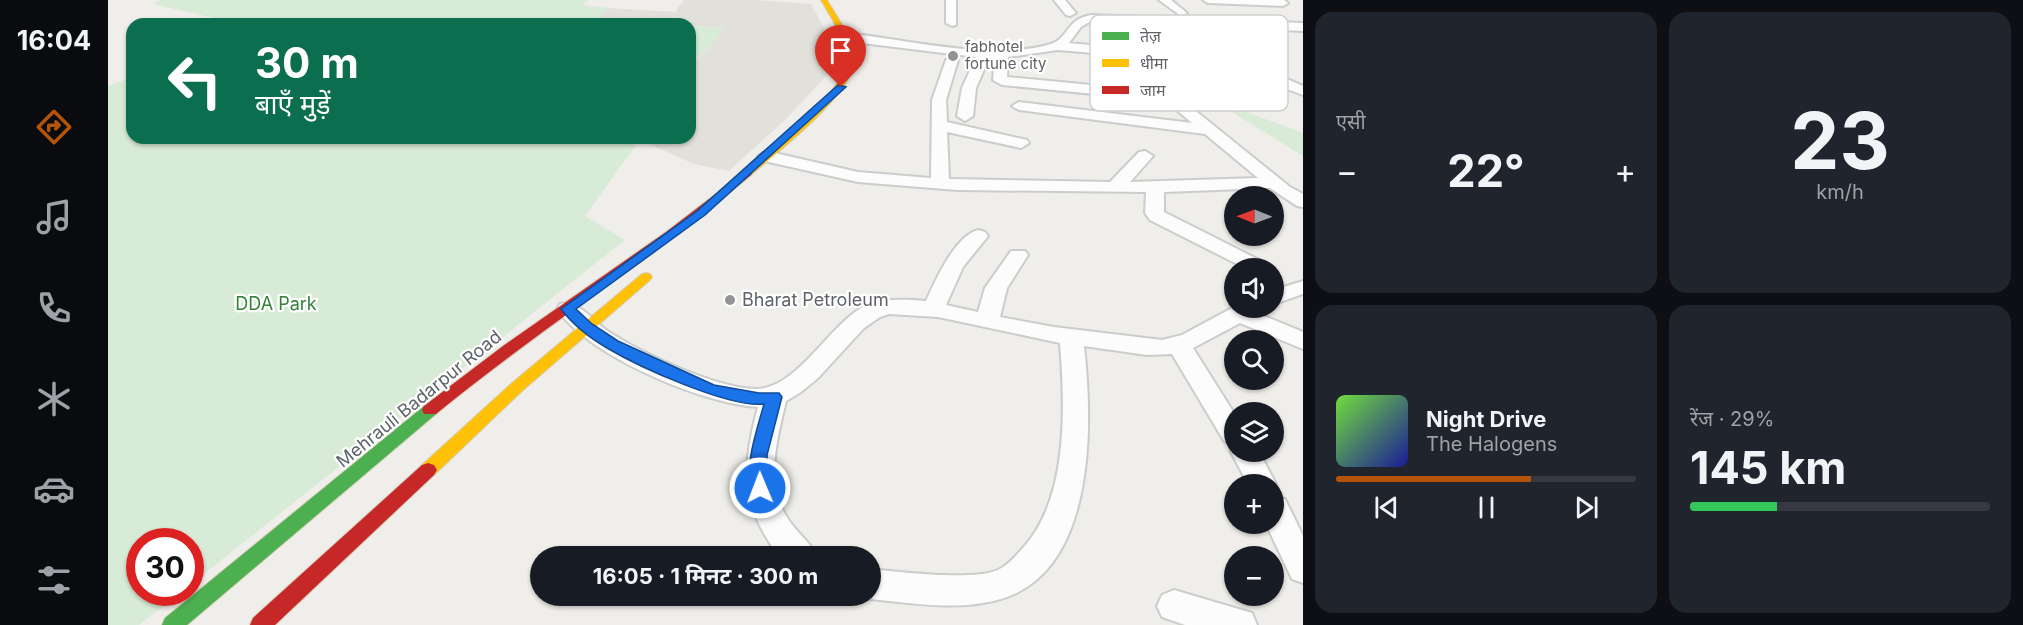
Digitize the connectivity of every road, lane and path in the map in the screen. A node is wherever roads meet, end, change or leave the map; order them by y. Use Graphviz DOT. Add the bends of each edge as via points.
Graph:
graph roads {
  1 [pos="824,0"];
  2 [pos="837,0"];
  3 [pos="951,0"];
  4 [pos="1059,0"];
  5 [pos="1164,0"];
  6 [pos="1200,0"];
  7 [pos="1208,0"];
  8 [pos="1241,1"];
  9 [pos="1285,4"];
  10 [pos="1139,8"];
  11 [pos="1257,11"];
  12 [pos="1070,13"];
  13 [pos="1181,13"];
  14 [pos="1147,15"];
  15 [pos="1222,15"];
  16 [pos="1090,18"];
  17 [pos="952,23"];
  18 [pos="1288,26"];
  19 [pos="1303,27"];
  20 [pos="854,38"];
  21 [pos="1058,46"];
  22 [pos="1090,50"];
  23 [pos="985,52"];
  24 [pos="1002,53"];
  25 [pos="952,60"];
  26 [pos="1288,82"];
  27 [pos="1288,84"];
  28 [pos="1303,84"];
  29 [pos="1090,89"];
  30 [pos="1303,91"];
  31 [pos="1019,106"];
  32 [pos="1186,111"];
  33 [pos="965,116"];
  34 [pos="938,125"];
  35 [pos="1208,130"];
  36 [pos="1021,143"];
  37 [pos="1145,156"];
  38 [pos="773,158"];
  39 [pos="940,183"];
  40 [pos="1273,183"];
  41 [pos="1117,185"];
  42 [pos="1154,186"];
  43 [pos="1303,201"];
  44 [pos="710,221"];
  45 [pos="978,236"];
  46 [pos="1018,255"];
  47 [pos="1240,258"];
  48 [pos="659,267"];
  49 [pos="1284,280"];
  50 [pos="1301,288"];
  51 [pos="1284,294"];
  52 [pos="568,309"];
  53 [pos="933,310"];
  54 [pos="1230,318"];
  55 [pos="1258,318"];
  56 [pos="987,322"];
  57 [pos="587,327"];
  58 [pos="1071,338"];
  59 [pos="1303,341"];
  60 [pos="1178,344"];
  61 [pos="774,397"];
  62 [pos="1224,418"];
  63 [pos="1284,529"];
  64 [pos="789,546"];
  65 [pos="1303,568"];
  66 [pos="881,585"];
  67 [pos="1174,606"];
  68 [pos="172,625"];
  69 [pos="260,625"];
  70 [pos="1240,625"];
  1 -- 38 [label="main road, Mehrauli Badarpur Road" via="851,55 848,76"];
  2 -- 20 [label="main road, Mehrauli Badarpur Road"];
  3 -- 17 [label="street"];
  4 -- 12 [label="street"];
  5 -- 13 [label="street"];
  6 -- 15 [label="street"];
  7 -- 8 [label="street"];
  8 -- 9 [label="street"];
  8 -- 11 [label="street"];
  10 -- 14 [label="street"];
  16 -- 21 [label="street" via="1074,27"];
  18 -- 19 [label="street"];
  20 -- 23 [label="street"];
  20 -- 38 [label="main road, Mehrauli Badarpur Road" via="864,64 858,79 846,96"];
  21 -- 22 [label="street"];
  21 -- 24 [label="street"];
  23 -- 24 [label="street"];
  23 -- 33 [label="street" via="969,88"];
  24 -- 29 [label="street" via="1002,81"];
  25 -- 34 [label="street" via="940,92"];
  26 -- 28 [label="street"];
  27 -- 30 [label="street"];
  31 -- 35 [label="street"];
  32 -- 35 [label="street"];
  34 -- 36 [label="street"];
  34 -- 39 [label="street"];
  35 -- 40 [label="street"];
  37 -- 41 [label="street"];
  38 -- 39 [label="street" via="858,177"];
  38 -- 44 [label="main road, Mehrauli Badarpur Road"];
  38 -- 52 [label="main road, Mehrauli Badarpur Road"];
  39 -- 41 [label="street" via="1016,187"];
  40 -- 42 [label="street"];
  40 -- 43 [label="street"];
  41 -- 42 [label="street"];
  42 -- 47 [label="street" via="1157,216"];
  45 -- 53 [label="street" via="953,266"];
  46 -- 56 [label="street" via="996,288"];
  48 -- 57 [label="main road"];
  49 -- 50 [label="street"];
  50 -- 51 [label="street"];
  52 -- 57 [label="street"];
  52 -- 68 [label="main road, Mehrauli Badarpur Road" via="475,372"];
  53 -- 56 [label="street"];
  53 -- 61 [label="street" via="898,306 875,309 804,375"];
  54 -- 60 [label="street"];
  55 -- 59 [label="street"];
  56 -- 58 [label="street"];
  57 -- 61 [label="street" via="633,356 711,389 759,399"];
  57 -- 69 [label="main road"];
  58 -- 60 [label="street" via="1160,347"];
  58 -- 66 [label="street" via="1075,370 1071,478 1058,524 1035,560 1015,578 995,586"];
  60 -- 62 [label="street"];
  61 -- 64 [label="street" via="759,455 760,488 769,516"];
  63 -- 65 [label="street"];
  67 -- 70 [label="street"];
}
